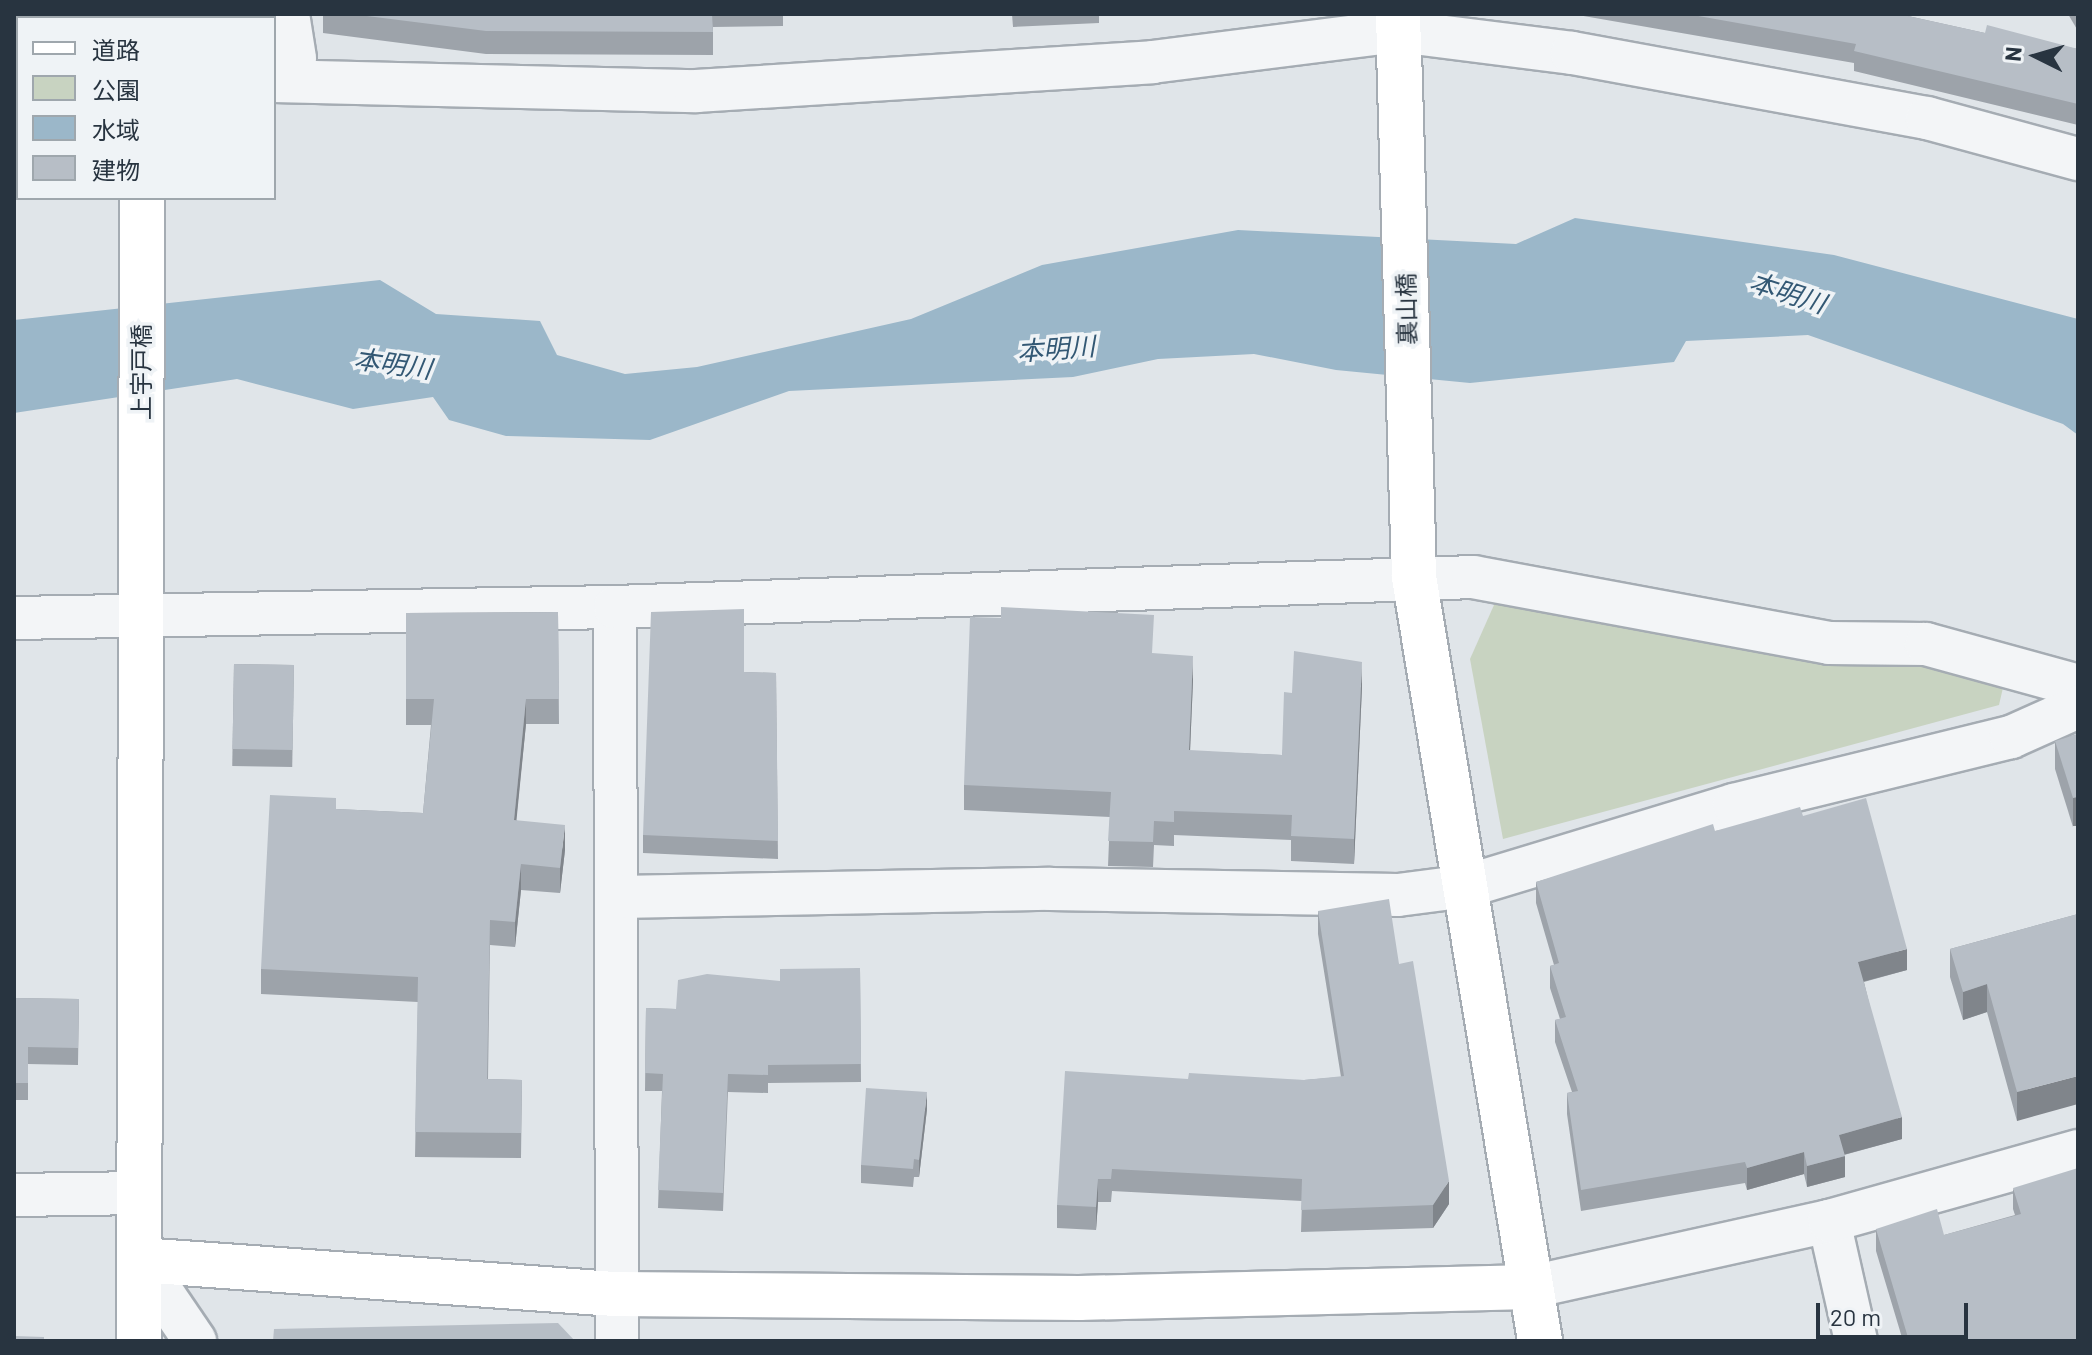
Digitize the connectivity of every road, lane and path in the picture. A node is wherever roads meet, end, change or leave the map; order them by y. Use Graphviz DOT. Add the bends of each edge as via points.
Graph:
graph roads {
  1 [pos="288,14"];
  2 [pos="1399,39"];
  3 [pos="276,62"];
  4 [pos="276,81"];
  5 [pos="2078,159"];
  6 [pos="142,200"];
  7 [pos="1413,561"];
  8 [pos="615,607"];
  9 [pos="14,618"];
  10 [pos="140,618"];
  11 [pos="2078,686"];
  12 [pos="2078,707"];
  13 [pos="1467,886"];
  14 [pos="619,897"];
  15 [pos="2078,1151"];
  16 [pos="140,1193"];
  17 [pos="14,1195"];
  18 [pos="1829,1221"];
  19 [pos="140,1260"];
  20 [pos="1531,1287"];
  21 [pos="617,1294"];
  22 [pos="139,1341"];
  23 [pos="195,1341"];
  24 [pos="617,1341"];
  25 [pos="1540,1341"];
  26 [pos="1856,1341"];
  1 -- 3 [label="street" via="295,58"];
  2 -- 4 [label="street" via="1152,62 696,91"];
  2 -- 5 [label="street" via="1572,53 1927,118"];
  2 -- 7 [label="street, 裏山橋"];
  6 -- 10 [label="street, 上宇戸橋"];
  7 -- 8 [label="street"];
  7 -- 11 [label="street" via="1473,577 1829,643 1926,644"];
  7 -- 13 [label="street, 裏山橋"];
  8 -- 10 [label="street"];
  8 -- 14 [label="street"];
  9 -- 10 [label="street"];
  10 -- 16 [label="street, 上宇戸橋"];
  12 -- 13 [label="street" via="2011,737 1734,805"];
  13 -- 14 [label="street" via="1398,895 1050,889"];
  13 -- 20 [label="street, 裏山橋"];
  14 -- 21 [label="street"];
  15 -- 18 [label="street"];
  16 -- 17 [label="street"];
  16 -- 19 [label="street, 上宇戸橋"];
  18 -- 20 [label="street"];
  18 -- 26 [label="street"];
  19 -- 21 [label="street"];
  19 -- 22 [label="street, 上宇戸橋"];
  19 -- 23 [label="street"];
  20 -- 21 [label="street" via="1079,1298"];
  20 -- 25 [label="street, 裏山橋"];
  21 -- 24 [label="street"];
}
